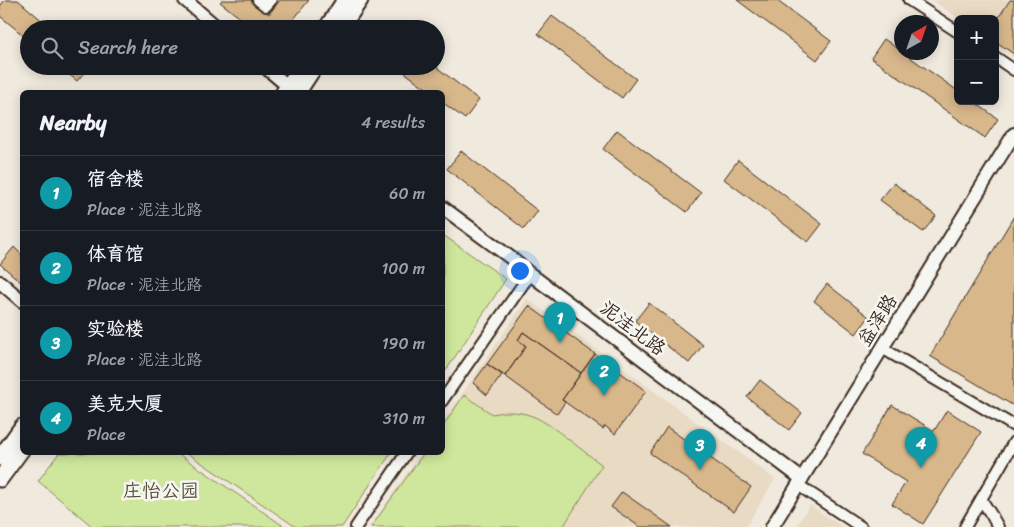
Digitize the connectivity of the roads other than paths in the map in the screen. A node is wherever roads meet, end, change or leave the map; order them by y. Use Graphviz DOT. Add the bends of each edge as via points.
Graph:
graph roads {
  1 [pos="185,0"];
  2 [pos="258,0"];
  3 [pos="271,0"];
  4 [pos="345,0"];
  5 [pos="360,0"];
  6 [pos="909,0"];
  7 [pos="208,20"];
  8 [pos="332,20"];
  9 [pos="346,20"];
  10 [pos="954,29"];
  11 [pos="999,60"];
  12 [pos="1014,70"];
  13 [pos="274,75"];
  14 [pos="298,75"];
  15 [pos="307,75"];
  16 [pos="290,90"];
  17 [pos="291,90"];
  18 [pos="292,90"];
  19 [pos="1014,134"];
  20 [pos="445,209"];
  21 [pos="530,274"];
  22 [pos="0,282"];
  23 [pos="20,299"];
  24 [pos="882,348"];
  25 [pos="445,398"];
  26 [pos="1014,426"];
  27 [pos="20,429"];
  28 [pos="1014,442"];
  29 [pos="20,452"];
  30 [pos="405,455"];
  31 [pos="0,458"];
  32 [pos="0,479"];
  33 [pos="800,482"];
  34 [pos="981,499"];
  35 [pos="356,527"];
  36 [pos="772,527"];
  37 [pos="861,527"];
  38 [pos="965,527"];
  39 [pos="998,527"];
  1 -- 7 [label="street"];
  2 -- 3 [label="street" via="266,6"];
  4 -- 8 [label="main road"];
  5 -- 9 [label="main road"];
  6 -- 10 [label="street"];
  11 -- 12 [label="street"];
  13 -- 16 [label="street"];
  14 -- 17 [label="main road"];
  15 -- 18 [label="main road"];
  19 -- 24 [label="street, 益泽路"];
  20 -- 21 [label="street, 泥洼北路"];
  21 -- 25 [label="street"];
  21 -- 33 [label="street, 泥洼北路"];
  22 -- 23 [label="street"];
  24 -- 26 [label="street"];
  24 -- 33 [label="street, 益泽路"];
  27 -- 31 [label="main road"];
  28 -- 34 [label="street"];
  29 -- 32 [label="main road"];
  30 -- 35 [label="street"];
  33 -- 36 [label="street, 益泽路"];
  33 -- 37 [label="street"];
  34 -- 38 [label="street"];
  34 -- 39 [label="street"];
}
